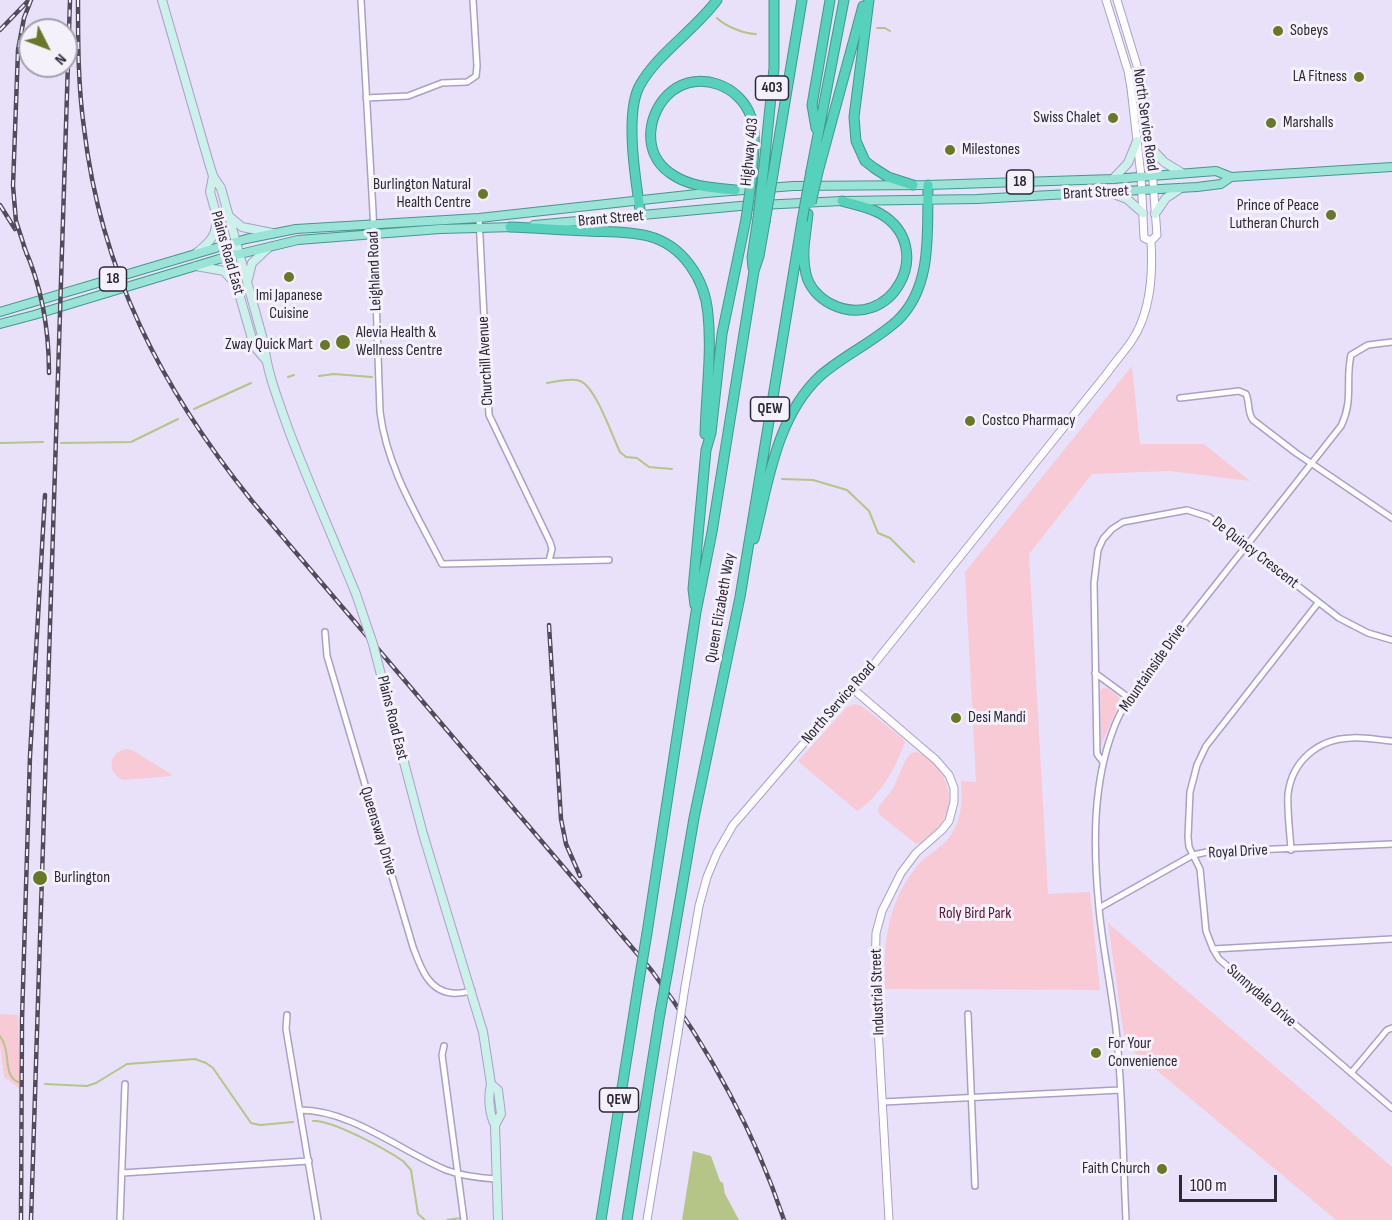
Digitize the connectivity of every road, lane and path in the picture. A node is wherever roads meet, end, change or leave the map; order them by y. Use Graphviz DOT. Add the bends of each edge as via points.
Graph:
graph roads {
  1 [pos="162,0"];
  2 [pos="361,0"];
  3 [pos="473,0"];
  4 [pos="717,0"];
  5 [pos="774,0"];
  6 [pos="802,0"];
  7 [pos="830,0"];
  8 [pos="844,0"];
  9 [pos="864,0"];
  10 [pos="869,0"];
  11 [pos="1106,0"];
  12 [pos="1117,0"];
  13 [pos="366,98"];
  14 [pos="817,133"];
  15 [pos="1137,141"];
  16 [pos="1150,147"];
  17 [pos="1392,167"];
  18 [pos="814,172"];
  19 [pos="1182,173"];
  20 [pos="768,174"];
  21 [pos="1153,175"];
  22 [pos="213,176"];
  23 [pos="1141,177"];
  24 [pos="1231,177"];
  25 [pos="1113,178"];
  26 [pos="913,185"];
  27 [pos="928,185"];
  28 [pos="1183,188"];
  29 [pos="1153,189"];
  30 [pos="735,190"];
  31 [pos="1142,190"];
  32 [pos="1111,193"];
  33 [pos="928,200"];
  34 [pos="639,201"];
  35 [pos="842,201"];
  36 [pos="1143,213"];
  37 [pos="216,214"];
  38 [pos="1155,214"];
  39 [pos="641,216"];
  40 [pos="229,217"];
  41 [pos="805,218"];
  42 [pos="479,222"];
  43 [pos="373,224"];
  44 [pos="510,227"];
  45 [pos="272,233"];
  46 [pos="373,235"];
  47 [pos="1151,241"];
  48 [pos="236,242"];
  49 [pos="225,245"];
  50 [pos="273,245"];
  51 [pos="239,253"];
  52 [pos="195,254"];
  53 [pos="228,256"];
  54 [pos="194,266"];
  55 [pos="247,284"];
  56 [pos="237,287"];
  57 [pos="0,312"];
  58 [pos="0,324"];
  59 [pos="1392,342"];
  60 [pos="266,360"];
  61 [pos="1180,398"];
  62 [pos="706,450"];
  63 [pos="1311,463"];
  64 [pos="1392,518"];
  65 [pos="1247,545"];
  66 [pos="609,560"];
  67 [pos="549,561"];
  68 [pos="740,597"];
  69 [pos="1318,603"];
  70 [pos="696,612"];
  71 [pos="325,632"];
  72 [pos="1392,640"];
  73 [pos="1095,673"];
  74 [pos="853,689"];
  75 [pos="1129,698"];
  76 [pos="1392,741"];
  77 [pos="1103,762"];
  78 [pos="1392,844"];
  79 [pos="1291,850"];
  80 [pos="1193,855"];
  81 [pos="1099,908"];
  82 [pos="1392,939"];
  83 [pos="1213,949"];
  84 [pos="472,991"];
  85 [pos="968,1014"];
  86 [pos="287,1015"];
  87 [pos="1392,1028"];
  88 [pos="444,1046"];
  89 [pos="1351,1073"];
  90 [pos="125,1084"];
  91 [pos="1120,1090"];
  92 [pos="971,1098"];
  93 [pos="883,1102"];
  94 [pos="1392,1108"];
  95 [pos="300,1110"];
  96 [pos="309,1161"];
  97 [pos="122,1173"];
  98 [pos="459,1174"];
  99 [pos="496,1179"];
  100 [pos="975,1186"];
  101 [pos="120,1220"];
  102 [pos="318,1220"];
  103 [pos="464,1220"];
  104 [pos="498,1220"];
  105 [pos="601,1220"];
  106 [pos="627,1220"];
  107 [pos="647,1220"];
  108 [pos="889,1220"];
  109 [pos="1126,1220"];
  1 -- 22 [label="main road, Plains Road East"];
  2 -- 13 [label="street, Leighland Road"];
  3 -- 13 [label="street" via="477,66 472,80 442,83 408,96"];
  4 -- 34 [label="highway" via="644,79 636,95 632,120"];
  5 -- 20 [label="highway, Highway 403 / 403"];
  6 -- 20 [label="highway, Queen Elizabeth Way / QEW"];
  7 -- 14 [label="highway, Queen Elizabeth Way / QEW" via="812,105"];
  8 -- 14 [label="highway"];
  9 -- 18 [label="highway"];
  10 -- 26 [label="highway" via="854,117 856,141 865,161 873,168"];
  11 -- 15 [label="street, North Service Road" via="1128,71"];
  12 -- 16 [label="street, North Service Road" via="1140,74"];
  13 -- 43 [label="street, Leighland Road"];
  14 -- 18 [label="highway, Queen Elizabeth Way / QEW"];
  15 -- 23 [label="street, North Service Road"];
  15 -- 25 [label="main road" via="1128,163"];
  16 -- 19 [label="main road"];
  16 -- 21 [label="street, North Service Road"];
  17 -- 24 [label="main road, Brant Street / 18"];
  18 -- 41 [label="highway, Queen Elizabeth Way / QEW, bridge"];
  19 -- 21 [label="main road, Brant Street / 18"];
  19 -- 24 [label="main road, Brant Street / 18" via="1216,171"];
  20 -- 70 [label="highway, Queen Elizabeth Way / QEW, bridge" via="759,256"];
  21 -- 23 [label="main road, Brant Street / 18"];
  21 -- 29 [label="street, North Service Road"];
  22 -- 37 [label="main road, Plains Road East" via="210,192"];
  22 -- 40 [label="main road, Plains Road East" via="221,188"];
  23 -- 25 [label="main road, Brant Street / 18"];
  23 -- 31 [label="street, North Service Road"];
  24 -- 28 [label="main road, Brant Street / 18" via="1221,184"];
  25 -- 27 [label="main road, Brant Street / 18"];
  26 -- 27 [label="main road, Brant Street / 18"];
  26 -- 30 [label="main road, Brant Street / 18"];
  27 -- 33 [label="highway"];
  28 -- 29 [label="main road, Brant Street / 18"];
  28 -- 38 [label="main road" via="1166,198"];
  29 -- 31 [label="main road, Brant Street / 18"];
  29 -- 38 [label="street, North Service Road"];
  30 -- 34 [label="main road, Brant Street / 18"];
  30 -- 62 [label="highway, bridge" via="684,181 658,160 650,137 651,121 658,105 671,92 688,83 719,84 741,99 753,127 746,219 722,334"];
  31 -- 32 [label="main road, Brant Street / 18"];
  31 -- 36 [label="street, North Service Road"];
  32 -- 33 [label="main road, Brant Street / 18"];
  32 -- 36 [label="main road"];
  33 -- 35 [label="main road, Brant Street / 18"];
  33 -- 68 [label="highway" via="924,271 914,300 892,326 819,377 792,413 779,441"];
  34 -- 39 [label="highway"];
  34 -- 42 [label="main road, Brant Street / 18"];
  35 -- 39 [label="main road, Brant Street / 18"];
  35 -- 41 [label="highway" via="887,218 904,241 907,262 902,282 884,302 857,310 841,309 823,299 806,274"];
  36 -- 47 [label="street, North Service Road" via="1144,238"];
  37 -- 49 [label="main road, Plains Road East"];
  37 -- 52 [label="main road" via="216,232"];
  38 -- 47 [label="street, North Service Road" via="1157,235"];
  39 -- 44 [label="main road, Brant Street / 18"];
  40 -- 45 [label="main road" via="242,227"];
  40 -- 48 [label="main road, Plains Road East"];
  41 -- 68 [label="highway, Queen Elizabeth Way / QEW"];
  42 -- 43 [label="main road, Brant Street / 18"];
  42 -- 44 [label="main road, Brant Street / 18"];
  42 -- 46 [label="main road, Brant Street / 18"];
  42 -- 67 [label="street, Churchill Avenue" via="489,415 550,542"];
  43 -- 45 [label="main road, Brant Street / 18"];
  43 -- 46 [label="street, Leighland Road"];
  44 -- 62 [label="highway" via="635,233 658,240 695,270 708,312"];
  45 -- 48 [label="main road, Brant Street / 18"];
  46 -- 50 [label="main road, Brant Street / 18"];
  46 -- 67 [label="street, Leighland Road" via="380,412 385,442 393,467 442,564"];
  47 -- 74 [label="street, North Service Road" via="1153,269 1149,295 1132,341"];
  48 -- 49 [label="main road, Brant Street / 18"];
  48 -- 51 [label="main road, Plains Road East"];
  49 -- 52 [label="main road, Brant Street / 18"];
  49 -- 53 [label="main road, Plains Road East"];
  50 -- 51 [label="main road, Brant Street / 18"];
  50 -- 55 [label="main road" via="252,263"];
  51 -- 53 [label="main road, Brant Street / 18"];
  51 -- 55 [label="main road, Plains Road East"];
  52 -- 57 [label="main road, Brant Street / 18"];
  53 -- 54 [label="main road, Brant Street / 18"];
  53 -- 56 [label="main road, Plains Road East"];
  54 -- 56 [label="main road" via="224,271"];
  54 -- 58 [label="main road, Brant Street / 18"];
  55 -- 60 [label="main road, Plains Road East"];
  56 -- 60 [label="main road, Plains Road East" via="254,346"];
  59 -- 63 [label="street, Mountainside Drive" via="1368,345 1351,355 1346,416 1332,440"];
  60 -- 84 [label="main road, Plains Road East, bridge" via="296,449 373,644 409,785"];
  61 -- 63 [label="street" via="1239,391 1246,394 1253,420"];
  62 -- 70 [label="highway" via="693,589"];
  63 -- 64 [label="street"];
  63 -- 65 [label="street, Mountainside Drive"];
  65 -- 69 [label="street, De Quincy Crescent"];
  65 -- 73 [label="street, De Quincy Crescent" via="1209,517 1187,510 1123,522 1113,529 1103,539 1097,556"];
  65 -- 75 [label="street, Mountainside Drive"];
  66 -- 67 [label="street"];
  68 -- 106 [label="highway, Queen Elizabeth Way / QEW, bridge" via="693,818"];
  69 -- 72 [label="street, De Quincy Crescent" via="1368,633"];
  69 -- 80 [label="street, Sunnydale Drive" via="1206,746 1190,792 1188,837"];
  70 -- 105 [label="highway, Queen Elizabeth Way / QEW, bridge"];
  71 -- 84 [label="street, Queensway Drive" via="327,656 424,975 438,988 452,993"];
  73 -- 75 [label="street"];
  73 -- 77 [label="street, De Quincy Crescent" via="1096,754"];
  74 -- 93 [label="street, Industrial Street" via="936,760 954,788 949,821 901,873 876,933"];
  74 -- 107 [label="street, North Service Road, bridge" via="734,825 717,853 699,906"];
  75 -- 77 [label="street, Mountainside Drive"];
  76 -- 79 [label="street" via="1331,740 1305,756 1296,769 1288,795"];
  77 -- 81 [label="street, Mountainside Drive" via="1096,810"];
  78 -- 79 [label="street, Royal Drive"];
  79 -- 80 [label="street, Royal Drive"];
  80 -- 81 [label="street, Royal Drive"];
  80 -- 83 [label="street, Sunnydale Drive" via="1200,869 1206,931"];
  81 -- 91 [label="street, Mountainside Drive" via="1118,1039"];
  82 -- 83 [label="street"];
  83 -- 89 [label="street, Sunnydale Drive" via="1227,967"];
  84 -- 99 [label="main road, Plains Road East" via="491,1084"];
  85 -- 92 [label="street"];
  86 -- 95 [label="street"];
  87 -- 89 [label="street"];
  88 -- 98 [label="street" via="442,1055"];
  89 -- 94 [label="street, Sunnydale Drive"];
  90 -- 97 [label="street"];
  91 -- 92 [label="street"];
  91 -- 109 [label="street, Mountainside Drive"];
  92 -- 93 [label="street"];
  92 -- 100 [label="street"];
  93 -- 108 [label="street, Industrial Street"];
  95 -- 96 [label="street"];
  95 -- 98 [label="street" via="314,1110 350,1122"];
  96 -- 97 [label="street"];
  96 -- 102 [label="street"];
  97 -- 101 [label="street"];
  98 -- 99 [label="street"];
  98 -- 103 [label="street"];
  99 -- 104 [label="main road"];
}
